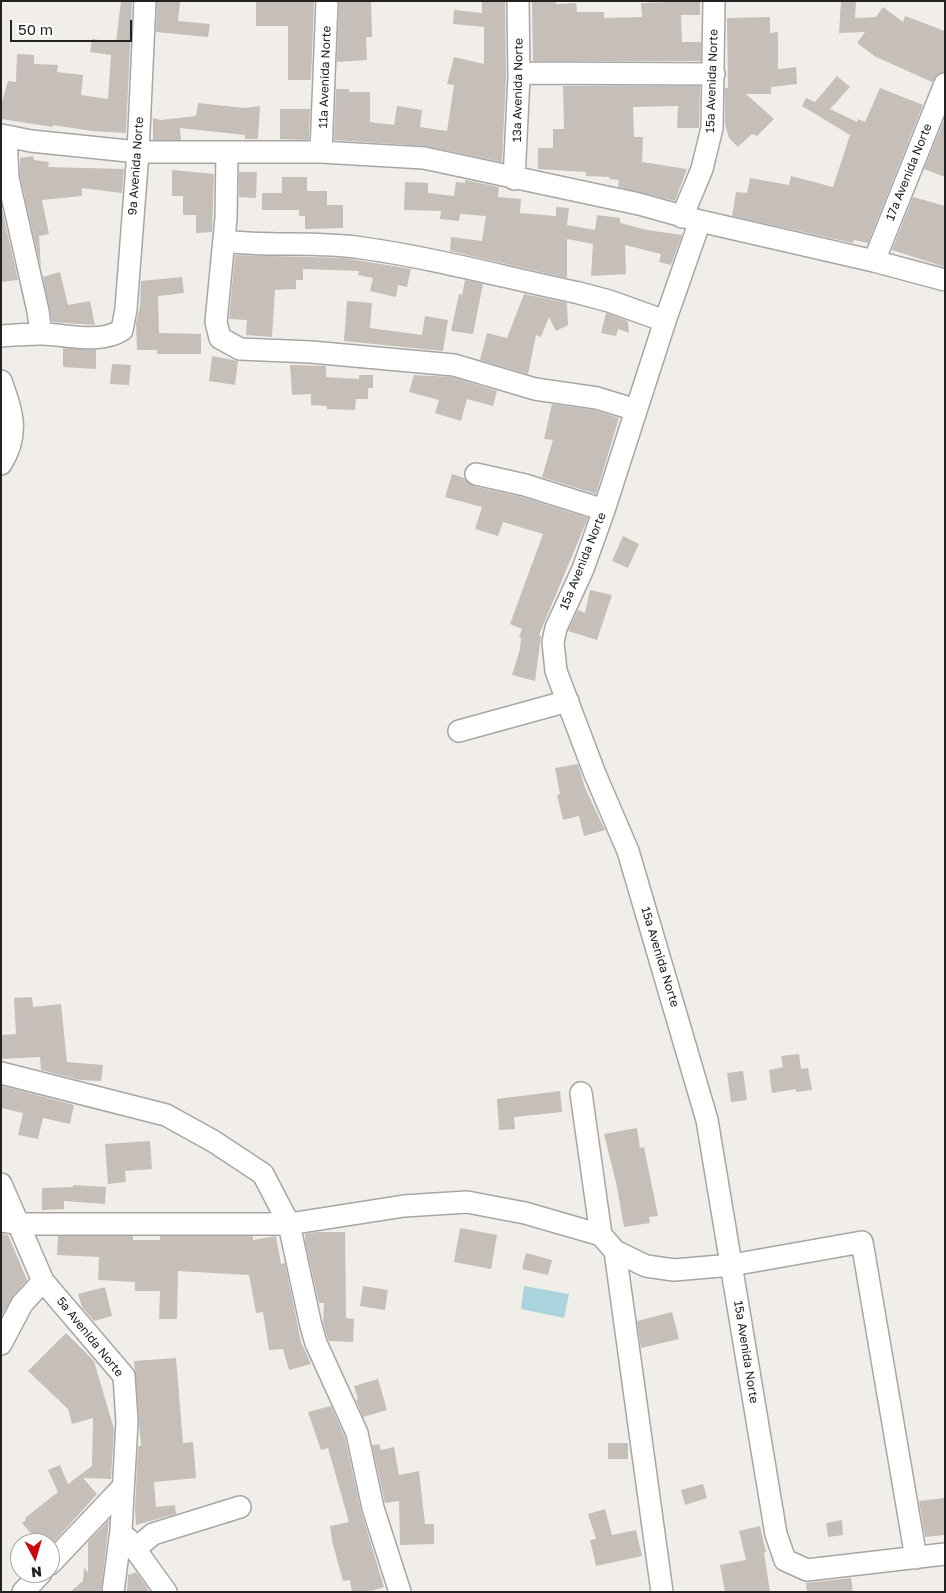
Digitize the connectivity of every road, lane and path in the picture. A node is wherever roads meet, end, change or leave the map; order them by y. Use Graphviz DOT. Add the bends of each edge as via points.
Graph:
graph roads {
  1 [pos="145,1"];
  2 [pos="327,1"];
  3 [pos="518,1"];
  4 [pos="714,1"];
  5 [pos="519,73"];
  6 [pos="714,74"];
  7 [pos="945,84"];
  8 [pos="4,136"];
  9 [pos="138,152"];
  10 [pos="227,152"];
  11 [pos="321,152"];
  12 [pos="514,179"];
  13 [pos="691,219"];
  14 [pos="224,242"];
  15 [pos="874,261"];
  16 [pos="945,280"];
  17 [pos="665,321"];
  18 [pos="41,334"];
  19 [pos="1,336"];
  20 [pos="1,381"];
  21 [pos="636,410"];
  22 [pos="1,464"];
  23 [pos="476,474"];
  24 [pos="604,510"];
  25 [pos="568,701"];
  26 [pos="459,731"];
  27 [pos="1,1073"];
  28 [pos="581,1093"];
  29 [pos="1,1184"];
  30 [pos="11,1223"];
  31 [pos="289,1224"];
  32 [pos="608,1243"];
  33 [pos="732,1265"];
  34 [pos="44,1281"];
  35 [pos="1,1344"];
  36 [pos="122,1489"];
  37 [pos="240,1507"];
  38 [pos="121,1530"];
  39 [pos="136,1549"];
  40 [pos="60,1554"];
  41 [pos="945,1554"];
  42 [pos="916,1558"];
  43 [pos="113,1592"];
  44 [pos="166,1592"];
  45 [pos="400,1592"];
  46 [pos="662,1592"];
  1 -- 9 [label="street, 9a Avenida Norte"];
  2 -- 11 [label="street, 11a Avenida Norte"];
  3 -- 5 [label="street, 13a Avenida Norte"];
  4 -- 6 [label="street, 15a Avenida Norte"];
  5 -- 6 [label="street"];
  5 -- 12 [label="street, 13a Avenida Norte"];
  6 -- 13 [label="street, 15a Avenida Norte" via="712,128"];
  7 -- 15 [label="street, 17a Avenida Norte"];
  8 -- 9 [label="street"];
  8 -- 18 [label="street" via="8,178"];
  9 -- 10 [label="street"];
  9 -- 18 [label="street, 9a Avenida Norte" via="122,330 100,337"];
  10 -- 11 [label="street"];
  10 -- 14 [label="street"];
  11 -- 12 [label="street" via="424,158"];
  12 -- 13 [label="street" via="639,204"];
  13 -- 15 [label="street"];
  13 -- 17 [label="street, 15a Avenida Norte"];
  14 -- 17 [label="street" via="363,248 579,293"];
  14 -- 21 [label="street" via="216,322 220,338 232,347 454,365 534,389 597,398"];
  15 -- 16 [label="street"];
  17 -- 21 [label="street, 15a Avenida Norte"];
  18 -- 19 [label="street"];
  20 -- 22 [label="street" via="13,430 10,448"];
  21 -- 24 [label="street, 15a Avenida Norte"];
  23 -- 24 [label="street" via="525,485"];
  24 -- 25 [label="street, 15a Avenida Norte" via="553,642 556,671"];
  25 -- 26 [label="street"];
  25 -- 33 [label="street, 15a Avenida Norte" via="628,851 663,965 707,1120"];
  27 -- 31 [label="street" via="166,1115 263,1174"];
  28 -- 32 [label="street"];
  29 -- 30 [label="street, 5a Avenida Norte"];
  30 -- 31 [label="street"];
  30 -- 34 [label="street, 5a Avenida Norte"];
  31 -- 32 [label="street" via="404,1206 466,1202 525,1213"];
  31 -- 45 [label="street" via="311,1326 357,1432 373,1508"];
  32 -- 33 [label="street" via="646,1266 674,1270"];
  32 -- 46 [label="street"];
  33 -- 42 [label="street, 15a Avenida Norte" via="776,1534 785,1560 807,1570"];
  33 -- 42 [label="street" via="862,1242"];
  34 -- 35 [label="street" via="22,1304"];
  34 -- 36 [label="street, 5a Avenida Norte" via="124,1376 128,1422"];
  36 -- 38 [label="street, 5a Avenida Norte"];
  36 -- 40 [label="street"];
  37 -- 39 [label="street" via="153,1534"];
  38 -- 39 [label="street"];
  38 -- 43 [label="street, 5a Avenida Norte"];
  39 -- 44 [label="street"];
  41 -- 42 [label="street, 15a Avenida Norte"];
}
